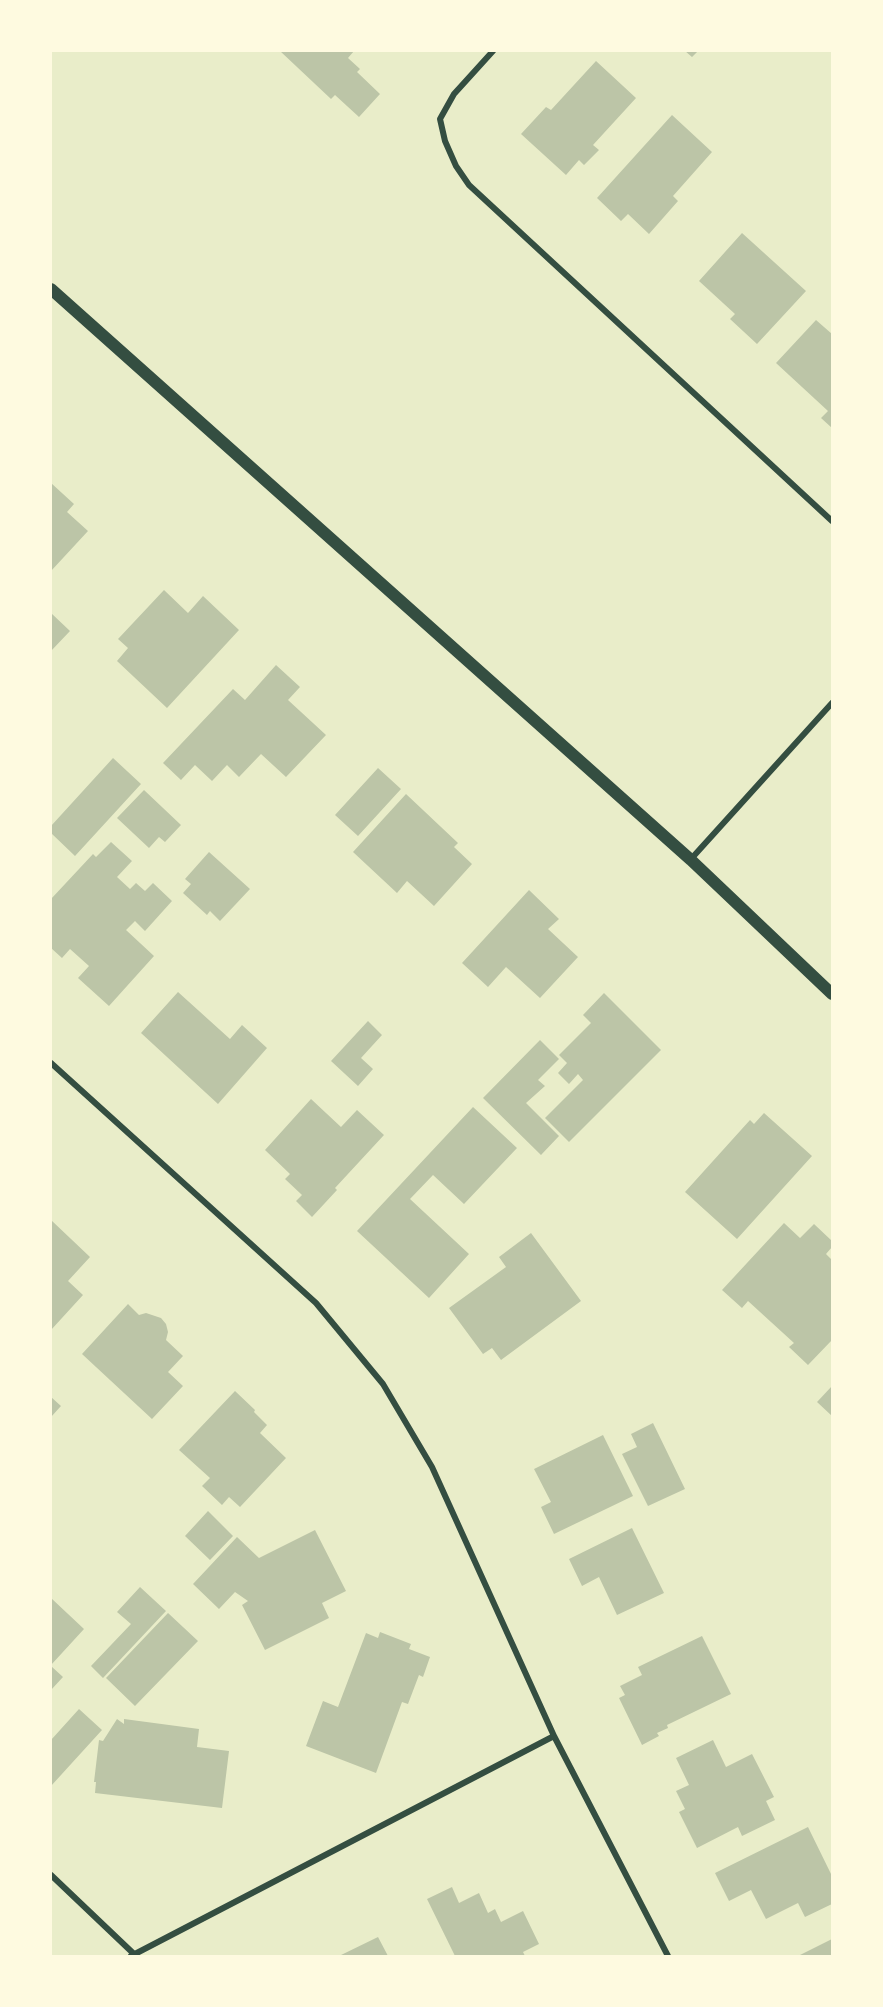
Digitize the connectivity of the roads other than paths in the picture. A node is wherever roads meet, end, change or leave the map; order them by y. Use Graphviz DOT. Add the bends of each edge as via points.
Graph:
graph roads {
  1 [pos="493,51"];
  2 [pos="51,289"];
  3 [pos="832,521"];
  4 [pos="832,703"];
  5 [pos="691,860"];
  6 [pos="832,994"];
  7 [pos="51,1063"];
  8 [pos="554,1736"];
  9 [pos="51,1875"];
  10 [pos="132,1955"];
  11 [pos="668,1956"];
  1 -- 3 [label="street" via="454,94 440,119 445,141 469,185"];
  2 -- 5 [label="main road"];
  4 -- 5 [label="street"];
  5 -- 6 [label="main road"];
  7 -- 8 [label="street" via="316,1303 383,1384 432,1467"];
  8 -- 10 [label="street"];
  8 -- 11 [label="street"];
  9 -- 10 [label="street"];
}
